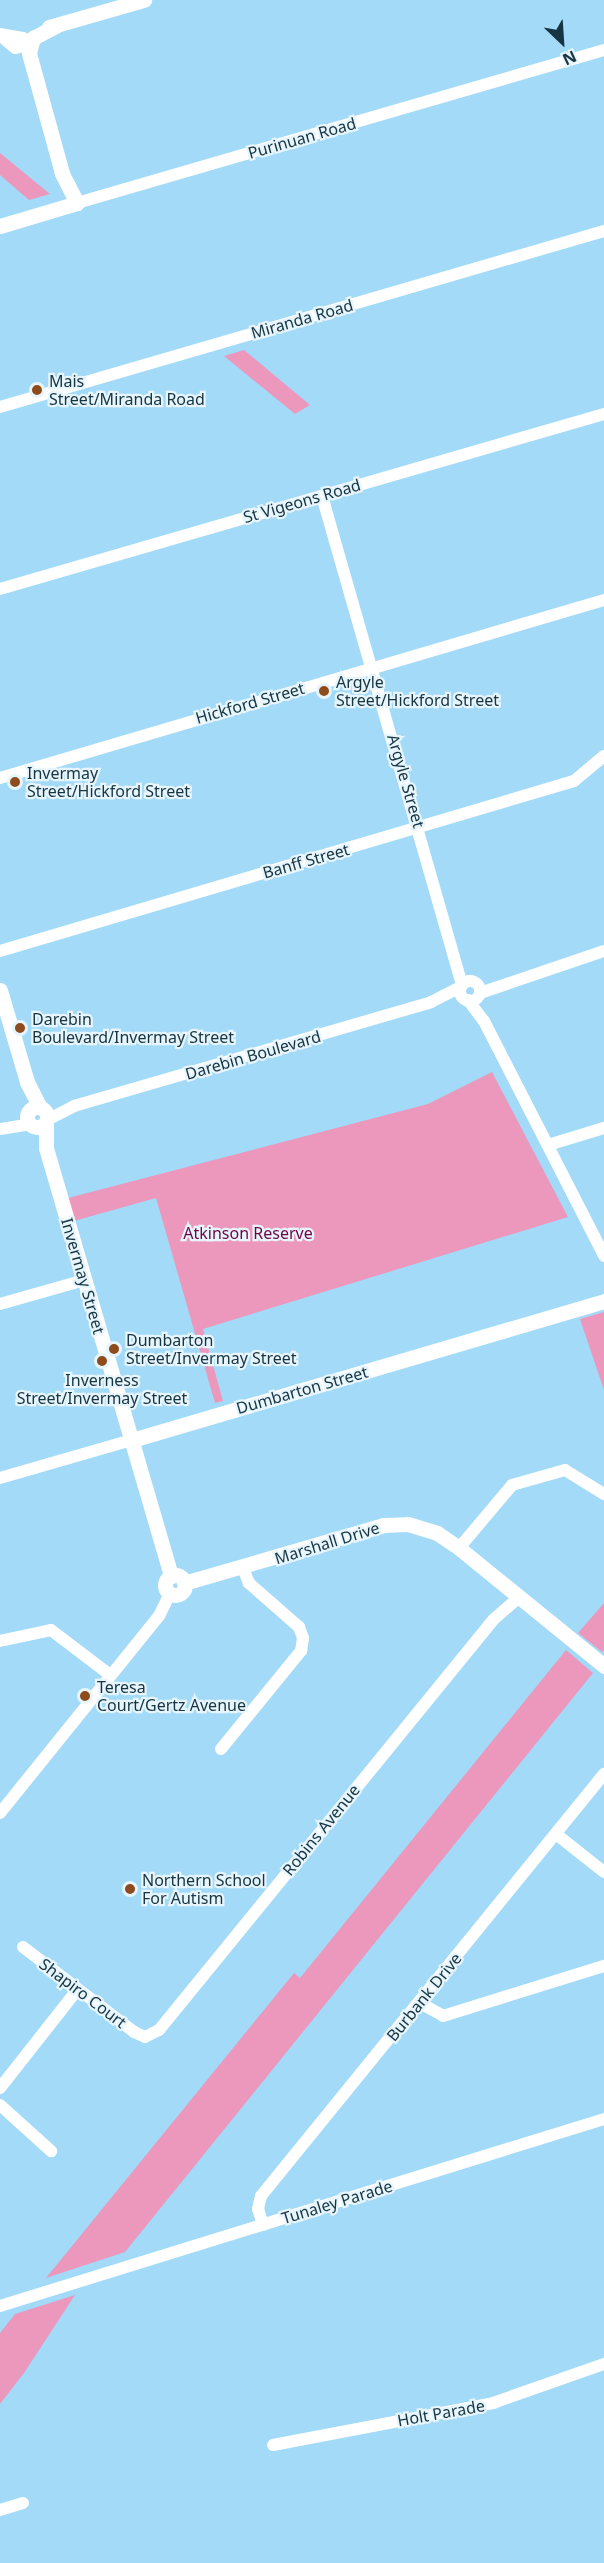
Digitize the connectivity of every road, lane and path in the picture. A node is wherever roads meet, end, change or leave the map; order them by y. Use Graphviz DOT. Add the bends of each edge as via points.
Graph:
graph roads {
  1 [pos="144,0"];
  2 [pos="11,41"];
  3 [pos="604,50"];
  4 [pos="71,205"];
  5 [pos="0,226"];
  6 [pos="604,231"];
  7 [pos="0,407"];
  8 [pos="604,414"];
  9 [pos="322,496"];
  10 [pos="0,589"];
  11 [pos="604,600"];
  12 [pos="374,667"];
  13 [pos="604,756"];
  14 [pos="0,778"];
  15 [pos="419,829"];
  16 [pos="0,951"];
  17 [pos="604,951"];
  18 [pos="0,990"];
  19 [pos="470,990"];
  20 [pos="37,1117"];
  21 [pos="0,1128"];
  22 [pos="604,1128"];
  23 [pos="548,1145"];
  24 [pos="604,1256"];
  25 [pos="84,1280"];
  26 [pos="604,1301"];
  27 [pos="0,1304"];
  28 [pos="132,1440"];
  29 [pos="0,1478"];
  30 [pos="604,1494"];
  31 [pos="459,1548"];
  32 [pos="243,1568"];
  33 [pos="177,1579"];
  34 [pos="170,1593"];
  35 [pos="514,1593"];
  36 [pos="0,1641"];
  37 [pos="604,1666"];
  38 [pos="110,1675"];
  39 [pos="221,1749"];
  40 [pos="604,1774"];
  41 [pos="0,1813"];
  42 [pos="556,1834"];
  43 [pos="604,1872"];
  44 [pos="23,1947"];
  45 [pos="604,1966"];
  46 [pos="78,1990"];
  47 [pos="420,2003"];
  48 [pos="145,2037"];
  49 [pos="0,2088"];
  50 [pos="0,2105"];
  51 [pos="604,2119"];
  52 [pos="51,2151"];
  53 [pos="263,2225"];
  54 [pos="0,2306"];
  55 [pos="604,2364"];
  56 [pos="273,2445"];
  57 [pos="23,2503"];
  58 [pos="0,2510"];
  1 -- 2 [label="street"];
  2 -- 4 [label="street" via="34,77"];
  3 -- 4 [label="street, Purinuan Road"];
  4 -- 5 [label="street, Purinuan Road"];
  6 -- 7 [label="street, Miranda Road"];
  8 -- 9 [label="street, St Vigeons Road"];
  9 -- 10 [label="street, St Vigeons Road"];
  9 -- 12 [label="street, Argyle Street"];
  11 -- 12 [label="street, Hickford Street"];
  12 -- 14 [label="street, Hickford Street"];
  12 -- 15 [label="street, Argyle Street"];
  13 -- 15 [label="street, Banff Street" via="574,782"];
  15 -- 16 [label="street, Banff Street"];
  15 -- 19 [label="street, Argyle Street"];
  17 -- 19 [label="street, Darebin Boulevard"];
  18 -- 20 [label="street, Invermay Street"];
  19 -- 20 [label="street, Darebin Boulevard"];
  19 -- 23 [label="street, Argyle Street"];
  20 -- 21 [label="street, Darebin Boulevard"];
  20 -- 25 [label="street, Invermay Street"];
  22 -- 23 [label="street"];
  23 -- 24 [label="street, Argyle Street"];
  25 -- 27 [label="street"];
  25 -- 28 [label="street, Invermay Street"];
  26 -- 28 [label="street, Dumbarton Street"];
  28 -- 29 [label="street, Dumbarton Street"];
  28 -- 33 [label="street, Invermay Street"];
  30 -- 31 [label="street" via="565,1470 512,1485"];
  31 -- 32 [label="street, Marshall Drive" via="436,1533 408,1524 383,1525"];
  31 -- 35 [label="street, Marshall Drive"];
  32 -- 33 [label="street, Marshall Drive"];
  32 -- 39 [label="street" via="249,1584 299,1627 303,1638 301,1651"];
  33 -- 34 [label="street" via="181,1592"];
  34 -- 38 [label="street" via="159,1616"];
  35 -- 37 [label="street, Marshall Drive"];
  35 -- 48 [label="street, Robins Avenue" via="159,2030"];
  36 -- 38 [label="street" via="51,1630"];
  38 -- 41 [label="street"];
  40 -- 42 [label="street, Burbank Drive"];
  42 -- 43 [label="street"];
  42 -- 47 [label="street, Burbank Drive"];
  44 -- 46 [label="street, Shapiro Court"];
  45 -- 47 [label="street" via="443,2016"];
  46 -- 48 [label="street, Shapiro Court"];
  46 -- 49 [label="street"];
  47 -- 53 [label="street, Burbank Drive" via="261,2196 258,2209"];
  50 -- 52 [label="street"];
  51 -- 53 [label="street, Tunaley Parade"];
  53 -- 54 [label="street, Tunaley Parade"];
  55 -- 56 [label="street, Holt Parade" via="493,2403"];
  57 -- 58 [label="street"];
}
